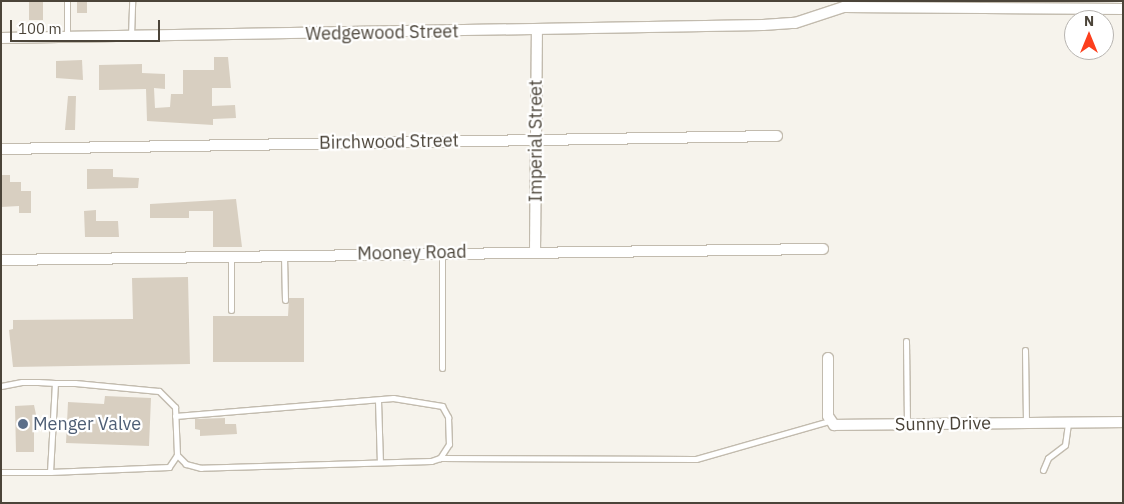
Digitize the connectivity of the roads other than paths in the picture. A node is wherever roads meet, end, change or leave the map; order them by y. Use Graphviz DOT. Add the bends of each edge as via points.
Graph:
graph roads {
  1 [pos="67,1"];
  2 [pos="132,1"];
  3 [pos="952,5"];
  4 [pos="1041,5"];
  5 [pos="1123,9"];
  6 [pos="537,31"];
  7 [pos="131,37"];
  8 [pos="1,38"];
  9 [pos="67,38"];
  10 [pos="777,136"];
  11 [pos="536,139"];
  12 [pos="1,149"];
  13 [pos="823,249"];
  14 [pos="442,252"];
  15 [pos="536,252"];
  16 [pos="284,255"];
  17 [pos="231,256"];
  18 [pos="1,260"];
  19 [pos="285,300"];
  20 [pos="231,310"];
  21 [pos="906,341"];
  22 [pos="1025,350"];
  23 [pos="828,358"];
  24 [pos="442,368"];
  25 [pos="55,383"];
  26 [pos="1,386"];
  27 [pos="378,400"];
  28 [pos="175,416"];
  29 [pos="829,421"];
  30 [pos="1026,422"];
  31 [pos="1068,422"];
  32 [pos="1123,422"];
  33 [pos="907,424"];
  34 [pos="178,455"];
  35 [pos="440,458"];
  36 [pos="380,462"];
  37 [pos="1043,470"];
  38 [pos="1,472"];
  39 [pos="50,472"];
  1 -- 9 [label="lane"];
  2 -- 7 [label="lane"];
  3 -- 4 [label="street, Wedgewood Street"];
  3 -- 6 [label="street, Wedgewood Street" via="844,7 795,23"];
  4 -- 5 [label="street, Wedgewood Street"];
  6 -- 7 [label="street, Wedgewood Street"];
  6 -- 11 [label="street, Imperial Street"];
  7 -- 9 [label="street, Wedgewood Street"];
  8 -- 9 [label="street, Wedgewood Street"];
  10 -- 11 [label="street, Birchwood Street"];
  11 -- 12 [label="street, Birchwood Street"];
  11 -- 15 [label="street, Imperial Street"];
  13 -- 15 [label="street, Mooney Road"];
  14 -- 15 [label="street, Mooney Road"];
  14 -- 16 [label="street, Mooney Road"];
  14 -- 24 [label="lane"];
  16 -- 17 [label="street, Mooney Road"];
  16 -- 19 [label="lane"];
  17 -- 18 [label="street, Mooney Road"];
  17 -- 20 [label="lane"];
  21 -- 33 [label="lane"];
  22 -- 30 [label="lane"];
  23 -- 29 [label="street"];
  25 -- 26 [label="lane"];
  25 -- 28 [label="lane" via="159,391 175,407"];
  25 -- 39 [label="lane"];
  27 -- 28 [label="lane"];
  27 -- 35 [label="lane" via="442,406 448,417 449,444"];
  27 -- 36 [label="lane"];
  28 -- 34 [label="lane"];
  29 -- 33 [label="street, Sunny Drive" via="836,426"];
  29 -- 35 [label="lane" via="696,459"];
  30 -- 31 [label="street, Sunny Drive"];
  30 -- 33 [label="street, Sunny Drive"];
  31 -- 32 [label="street, Sunny Drive"];
  31 -- 37 [label="lane" via="1065,445 1048,458"];
  34 -- 36 [label="lane" via="186,464 201,468"];
  34 -- 39 [label="lane" via="169,467"];
  35 -- 36 [label="lane"];
  38 -- 39 [label="lane"];
}
